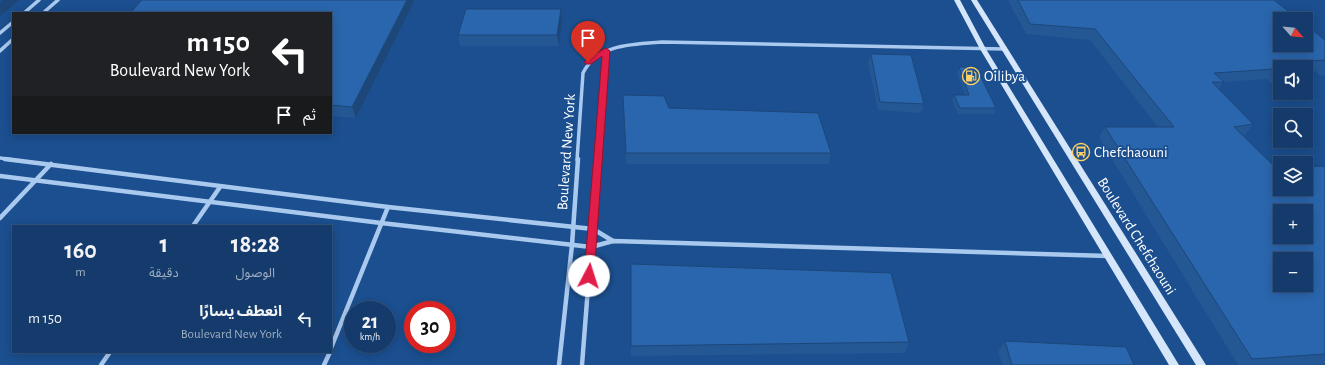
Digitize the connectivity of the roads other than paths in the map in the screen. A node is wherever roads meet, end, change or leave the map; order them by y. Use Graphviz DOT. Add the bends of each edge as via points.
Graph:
graph roads {
  1 [pos="39,0"];
  2 [pos="58,0"];
  3 [pos="957,0"];
  4 [pos="974,0"];
  5 [pos="25,12"];
  6 [pos="44,12"];
  7 [pos="12,23"];
  8 [pos="0,33"];
  9 [pos="12,40"];
  10 [pos="983,49"];
  11 [pos="1004,49"];
  12 [pos="0,51"];
  13 [pos="606,51"];
  14 [pos="0,158"];
  15 [pos="50,164"];
  16 [pos="0,176"];
  17 [pos="35,179"];
  18 [pos="220,187"];
  19 [pos="210,202"];
  20 [pos="388,207"];
  21 [pos="0,218"];
  22 [pos="381,223"];
  23 [pos="194,225"];
  24 [pos="572,228"];
  25 [pos="593,229"];
  26 [pos="613,241"];
  27 [pos="572,245"];
  28 [pos="591,247"];
  29 [pos="1108,256"];
  30 [pos="332,346"];
  31 [pos="109,353"];
  32 [pos="330,353"];
  33 [pos="101,365"];
  34 [pos="324,365"];
  35 [pos="559,365"];
  36 [pos="582,365"];
  37 [pos="1174,365"];
  38 [pos="1202,365"];
  1 -- 5 [label="street"];
  2 -- 6 [label="street"];
  3 -- 10 [label="street"];
  4 -- 11 [label="street, Boulevard Chefchaouni"];
  7 -- 8 [label="street"];
  9 -- 12 [label="street"];
  10 -- 11 [label="street, Boulevard New York"];
  10 -- 13 [label="street, Boulevard New York" via="662,42 630,45"];
  10 -- 29 [label="street"];
  11 -- 38 [label="street, Boulevard Chefchaouni"];
  13 -- 24 [label="street, Boulevard New York" via="588,62 583,73"];
  13 -- 25 [label="street"];
  14 -- 15 [label="street"];
  15 -- 17 [label="street"];
  15 -- 18 [label="street"];
  16 -- 17 [label="street"];
  17 -- 19 [label="street"];
  17 -- 21 [label="street"];
  18 -- 19 [label="street"];
  18 -- 20 [label="street"];
  19 -- 22 [label="street"];
  19 -- 23 [label="street"];
  20 -- 22 [label="street"];
  20 -- 24 [label="street"];
  22 -- 27 [label="street"];
  22 -- 30 [label="street"];
  24 -- 25 [label="street"];
  24 -- 27 [label="street, Boulevard New York"];
  25 -- 26 [label="street"];
  25 -- 28 [label="street"];
  26 -- 28 [label="street"];
  26 -- 29 [label="street"];
  27 -- 28 [label="street"];
  27 -- 35 [label="street, Boulevard New York"];
  28 -- 36 [label="street"];
  29 -- 37 [label="street"];
  31 -- 33 [label="street"];
  32 -- 34 [label="street"];
}
